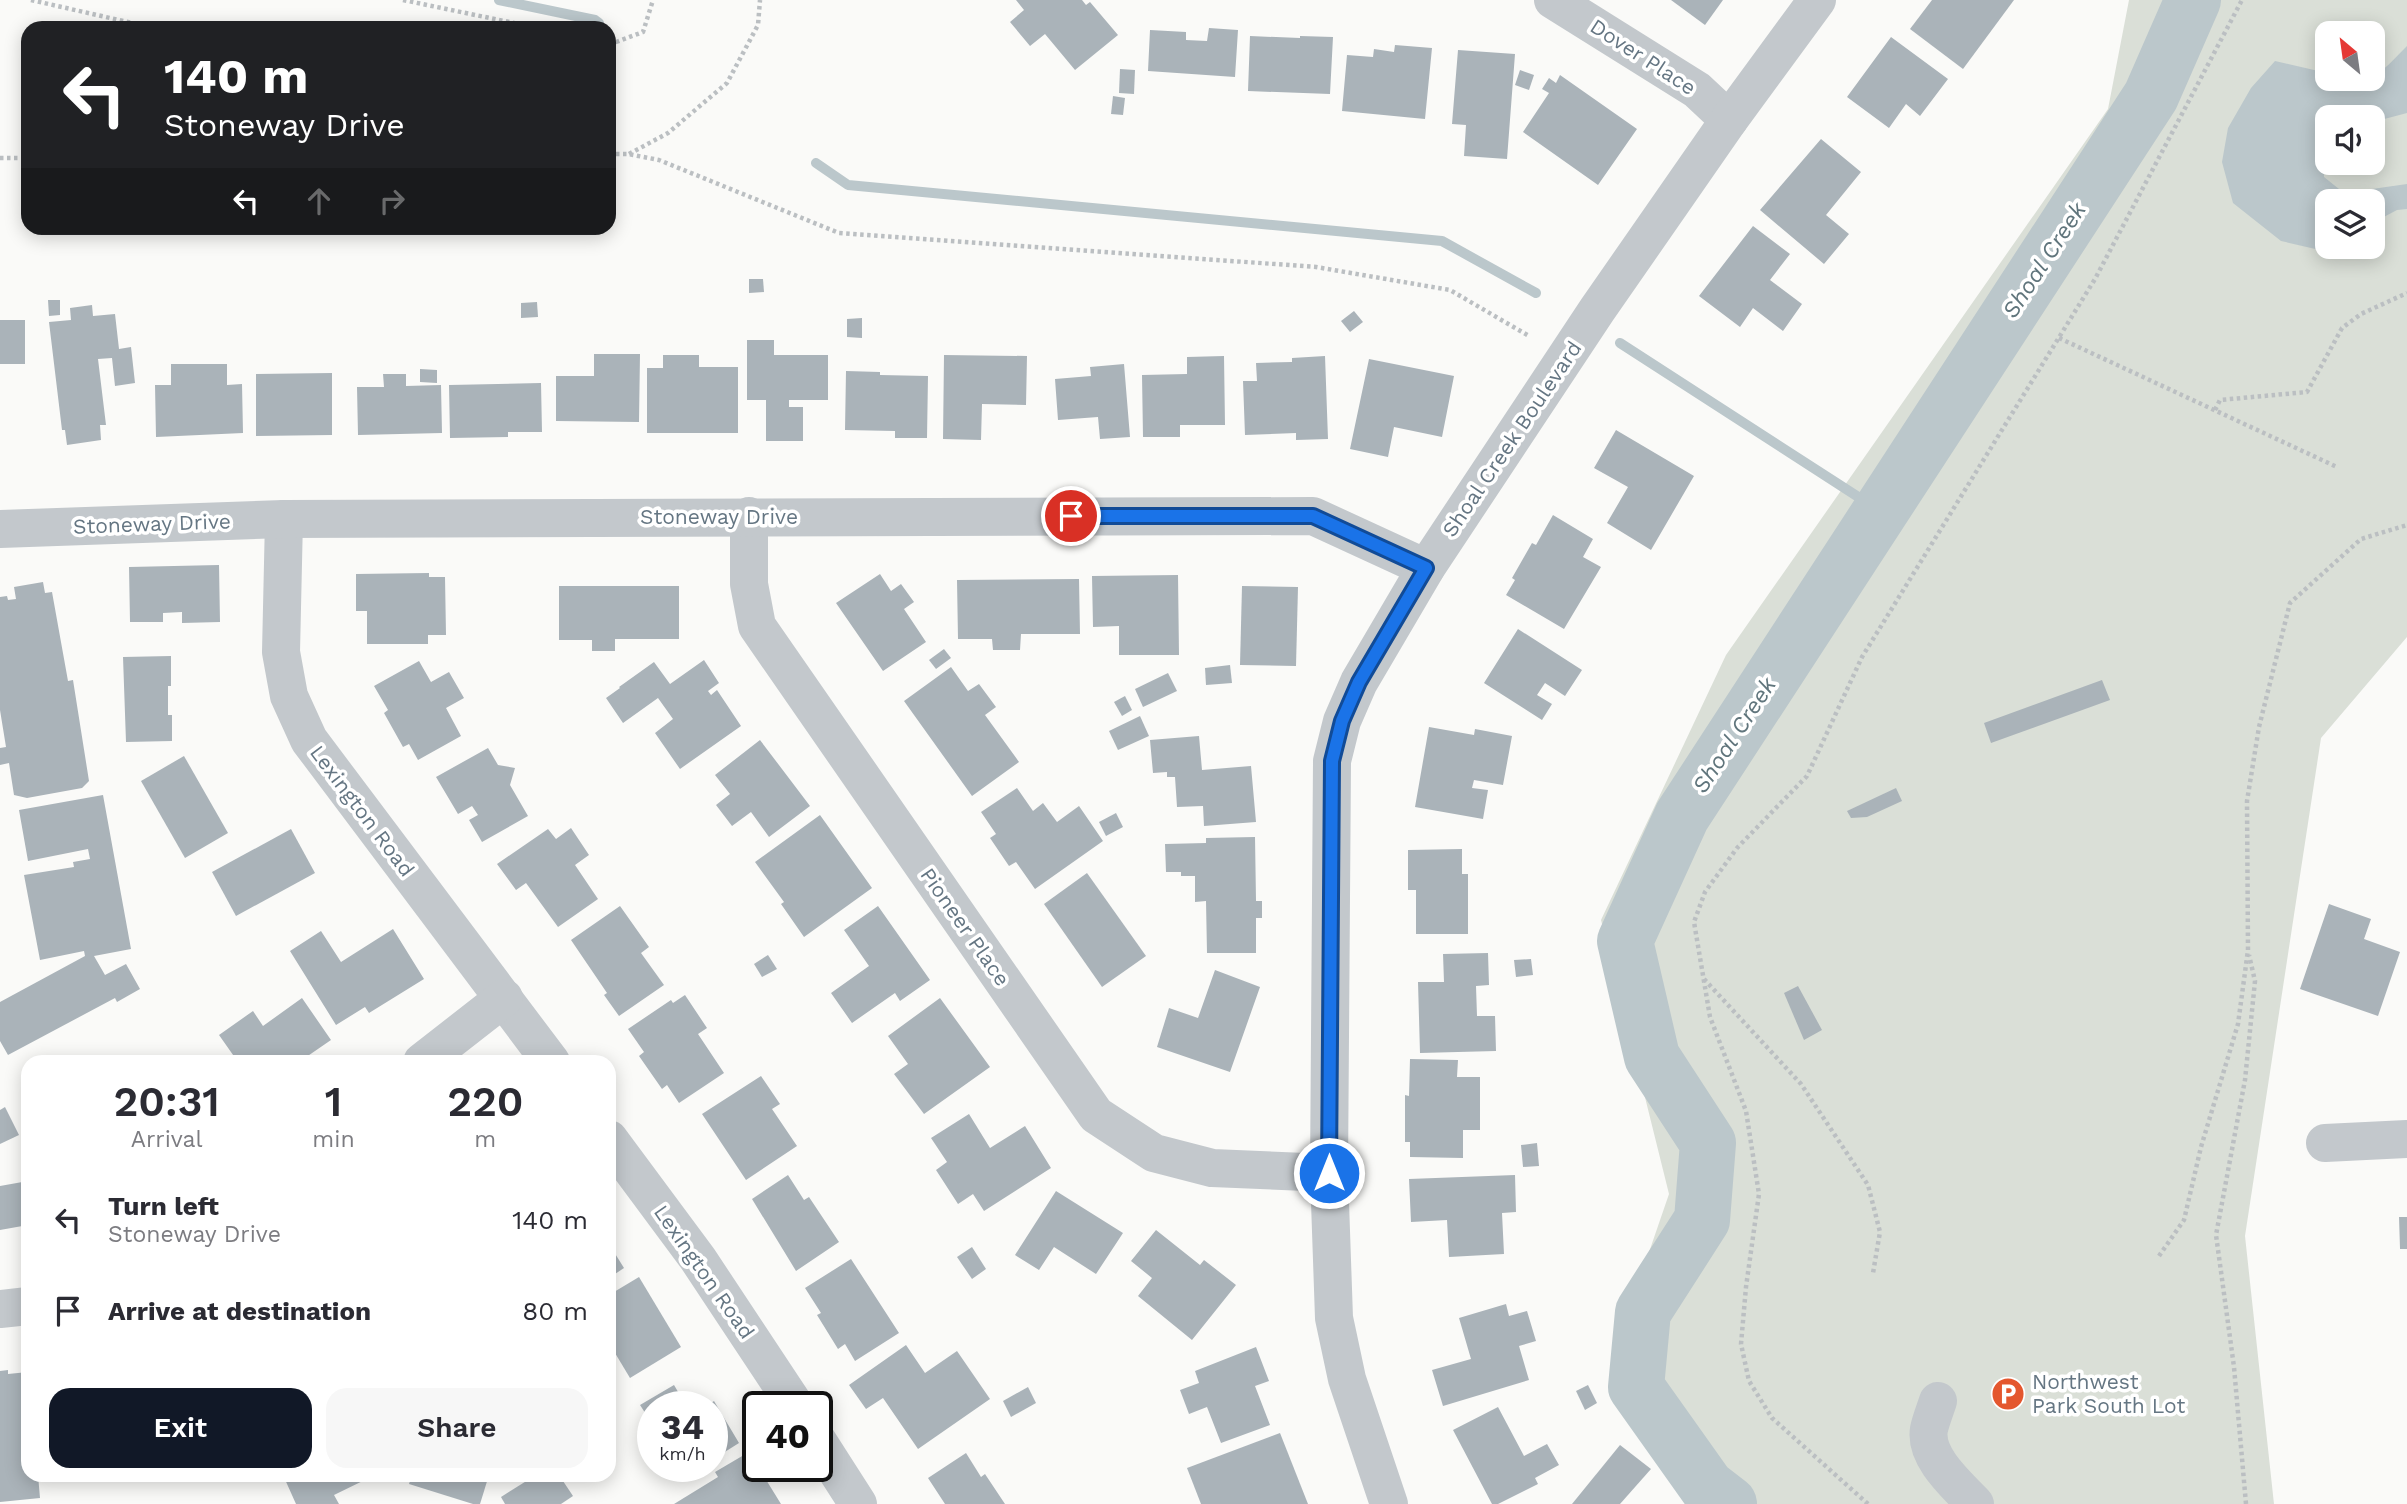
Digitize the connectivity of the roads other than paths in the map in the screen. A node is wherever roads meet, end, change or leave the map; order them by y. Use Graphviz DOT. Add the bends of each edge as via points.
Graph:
graph roads {
  1 [pos="1553,0"];
  2 [pos="1817,0"];
  3 [pos="1729,120"];
  4 [pos="749,516"];
  5 [pos="284,519"];
  6 [pos="0,529"];
  7 [pos="1426,568"];
  8 [pos="504,998"];
  9 [pos="431,1055"];
  10 [pos="546,1055"];
  11 [pos="2407,1139"];
  12 [pos="2325,1143"];
  13 [pos="616,1148"];
  14 [pos="1329,1173"];
  15 [pos="21,1307"];
  16 [pos="0,1309"];
  17 [pos="785,1391"];
  18 [pos="1933,1416"];
  19 [pos="833,1465"];
  20 [pos="858,1504"];
  21 [pos="1389,1504"];
  22 [pos="1975,1504"];
  1 -- 3 [label="street, Dover Place" via="1697,90"];
  2 -- 3 [label="street, Shoal Creek Boulevard"];
  3 -- 7 [label="street, Shoal Creek Boulevard"];
  4 -- 5 [label="street, Stoneway Drive"];
  4 -- 7 [label="street, Stoneway Drive" via="1313,516"];
  4 -- 14 [label="street, Pioneer Place" via="749,584 757,626 1096,1115 1154,1153 1212,1168"];
  5 -- 6 [label="street, Stoneway Drive"];
  5 -- 8 [label="street, Lexington Road" via="281,652 289,696 309,740"];
  7 -- 14 [label="street, Shoal Creek Boulevard" via="1359,682 1332,761"];
  8 -- 9 [label="street"];
  8 -- 10 [label="street, Lexington Road"];
  11 -- 12 [label="street"];
  13 -- 17 [label="street, Lexington Road" via="698,1259"];
  14 -- 21 [label="street, Shoal Creek Boulevard" via="1334,1318 1348,1379"];
  15 -- 16 [label="street"];
  18 -- 22 [label="street" via="1934,1454"];
  19 -- 20 [label="street"];
}
